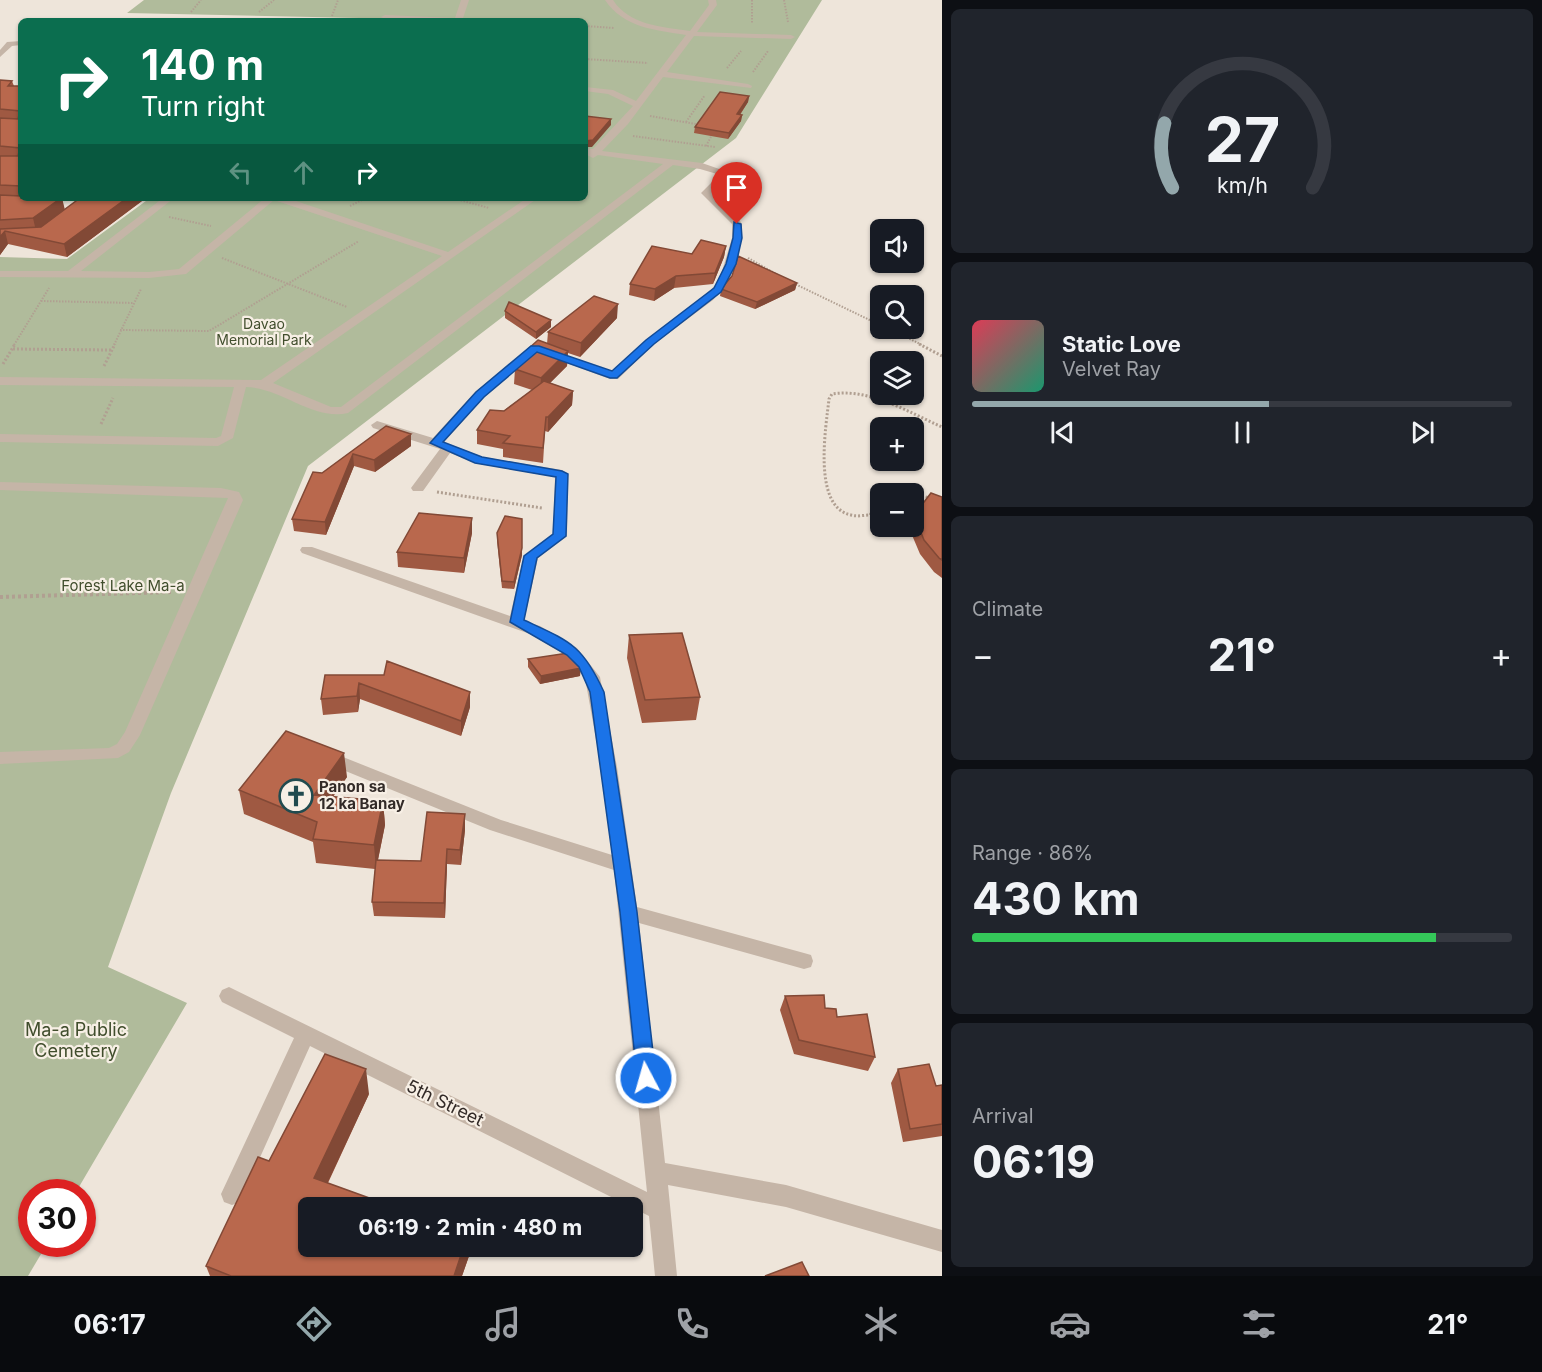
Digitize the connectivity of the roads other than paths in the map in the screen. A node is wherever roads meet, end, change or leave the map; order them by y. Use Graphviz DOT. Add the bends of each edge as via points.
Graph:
graph roads {
  1 [pos="465,0"];
  2 [pos="609,0"];
  3 [pos="712,0"];
  4 [pos="385,16"];
  5 [pos="422,18"];
  6 [pos="459,18"];
  7 [pos="694,34"];
  8 [pos="791,38"];
  9 [pos="18,43"];
  10 [pos="0,55"];
  11 [pos="663,74"];
  12 [pos="748,86"];
  13 [pos="651,87"];
  14 [pos="588,88"];
  15 [pos="610,92"];
  16 [pos="638,105"];
  17 [pos="588,151"];
  18 [pos="597,152"];
  19 [pos="588,158"];
  20 [pos="671,162"];
  21 [pos="165,201"];
  22 [pos="267,201"];
  23 [pos="286,201"];
  24 [pos="528,201"];
  25 [pos="451,256"];
  26 [pos="0,274"];
  27 [pos="69,275"];
  28 [pos="0,381"];
  29 [pos="264,384"];
  30 [pos="240,385"];
  31 [pos="377,425"];
  32 [pos="0,438"];
  33 [pos="442,445"];
  34 [pos="0,486"];
  35 [pos="418,488"];
  36 [pos="307,550"];
  37 [pos="516,622"];
  38 [pos="311,750"];
  39 [pos="0,758"];
  40 [pos="622,865"];
  41 [pos="628,912"];
  42 [pos="804,961"];
  43 [pos="229,996"];
  44 [pos="306,1034"];
  45 [pos="656,1172"];
  46 [pos="232,1194"];
  47 [pos="660,1210"];
  48 [pos="942,1241"];
  49 [pos="666,1276"];
  1 -- 6 [label="street"];
  2 -- 7 [label="street" via="617,13 635,22"];
  3 -- 7 [label="street" via="713,5"];
  4 -- 5 [label="street"];
  7 -- 8 [label="street"];
  7 -- 11 [label="street"];
  9 -- 10 [label="street" via="10,44"];
  11 -- 12 [label="street"];
  11 -- 13 [label="street"];
  13 -- 15 [label="street"];
  13 -- 16 [label="street"];
  14 -- 15 [label="street"];
  15 -- 16 [label="street"];
  16 -- 18 [label="street"];
  17 -- 18 [label="street"];
  18 -- 19 [label="street"];
  18 -- 20 [label="street"];
  20 -- 29 [label="street" via="344,410 330,411"];
  20 -- 33 [label="street" via="722,173 706,193 737,224 734,250 718,290 650,342 614,376 539,345 480,394"];
  21 -- 27 [label="street"];
  22 -- 27 [label="street" via="182,273"];
  23 -- 25 [label="street"];
  24 -- 25 [label="street"];
  25 -- 29 [label="street"];
  26 -- 27 [label="street"];
  28 -- 30 [label="street"];
  29 -- 30 [label="street"];
  30 -- 32 [label="street" via="224,441"];
  31 -- 33 [label="street"];
  33 -- 35 [label="street"];
  33 -- 37 [label="street" via="501,465 562,474 560,536 531,556"];
  34 -- 39 [label="street" via="221,492 234,495 236,505 123,748 112,754"];
  36 -- 37 [label="street"];
  37 -- 40 [label="street" via="572,652 592,677"];
  38 -- 40 [label="street" via="496,825"];
  40 -- 41 [label="street"];
  41 -- 42 [label="street"];
  41 -- 45 [label="street"];
  43 -- 44 [label="street, 5th Street"];
  44 -- 46 [label="street"];
  44 -- 47 [label="street, 5th Street"];
  45 -- 47 [label="street"];
  45 -- 48 [label="street" via="786,1196"];
  47 -- 49 [label="street"];
}
